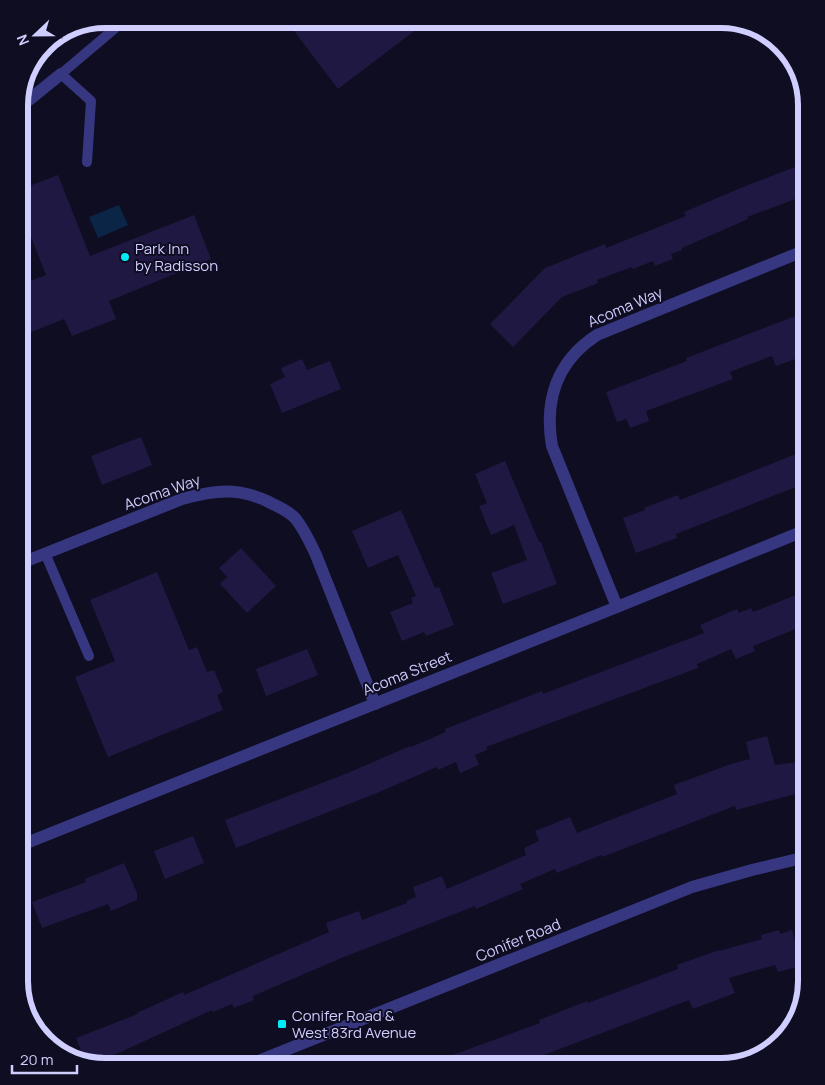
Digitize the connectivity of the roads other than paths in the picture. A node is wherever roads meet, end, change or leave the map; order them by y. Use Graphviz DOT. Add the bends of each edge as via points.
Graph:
graph roads {
  1 [pos="117,27"];
  2 [pos="61,74"];
  3 [pos="28,101"];
  4 [pos="87,162"];
  5 [pos="798,253"];
  6 [pos="798,533"];
  7 [pos="45,553"];
  8 [pos="27,560"];
  9 [pos="617,607"];
  10 [pos="89,656"];
  11 [pos="375,704"];
  12 [pos="27,843"];
  13 [pos="798,859"];
  14 [pos="266,1058"];
  1 -- 2 [label="lane"];
  2 -- 3 [label="street"];
  2 -- 4 [label="lane" via="91,101"];
  5 -- 9 [label="street, Acoma Way" via="597,334 583,344 558,378 549,410 552,446"];
  6 -- 9 [label="street, Acoma Street"];
  7 -- 8 [label="street, Acoma Way"];
  7 -- 10 [label="lane"];
  7 -- 11 [label="street, Acoma Way" via="182,499 227,490 254,495 286,510 306,535"];
  9 -- 11 [label="street, Acoma Street"];
  11 -- 12 [label="street, Acoma Street"];
  13 -- 14 [label="street, Conifer Road" via="692,888"];
}
